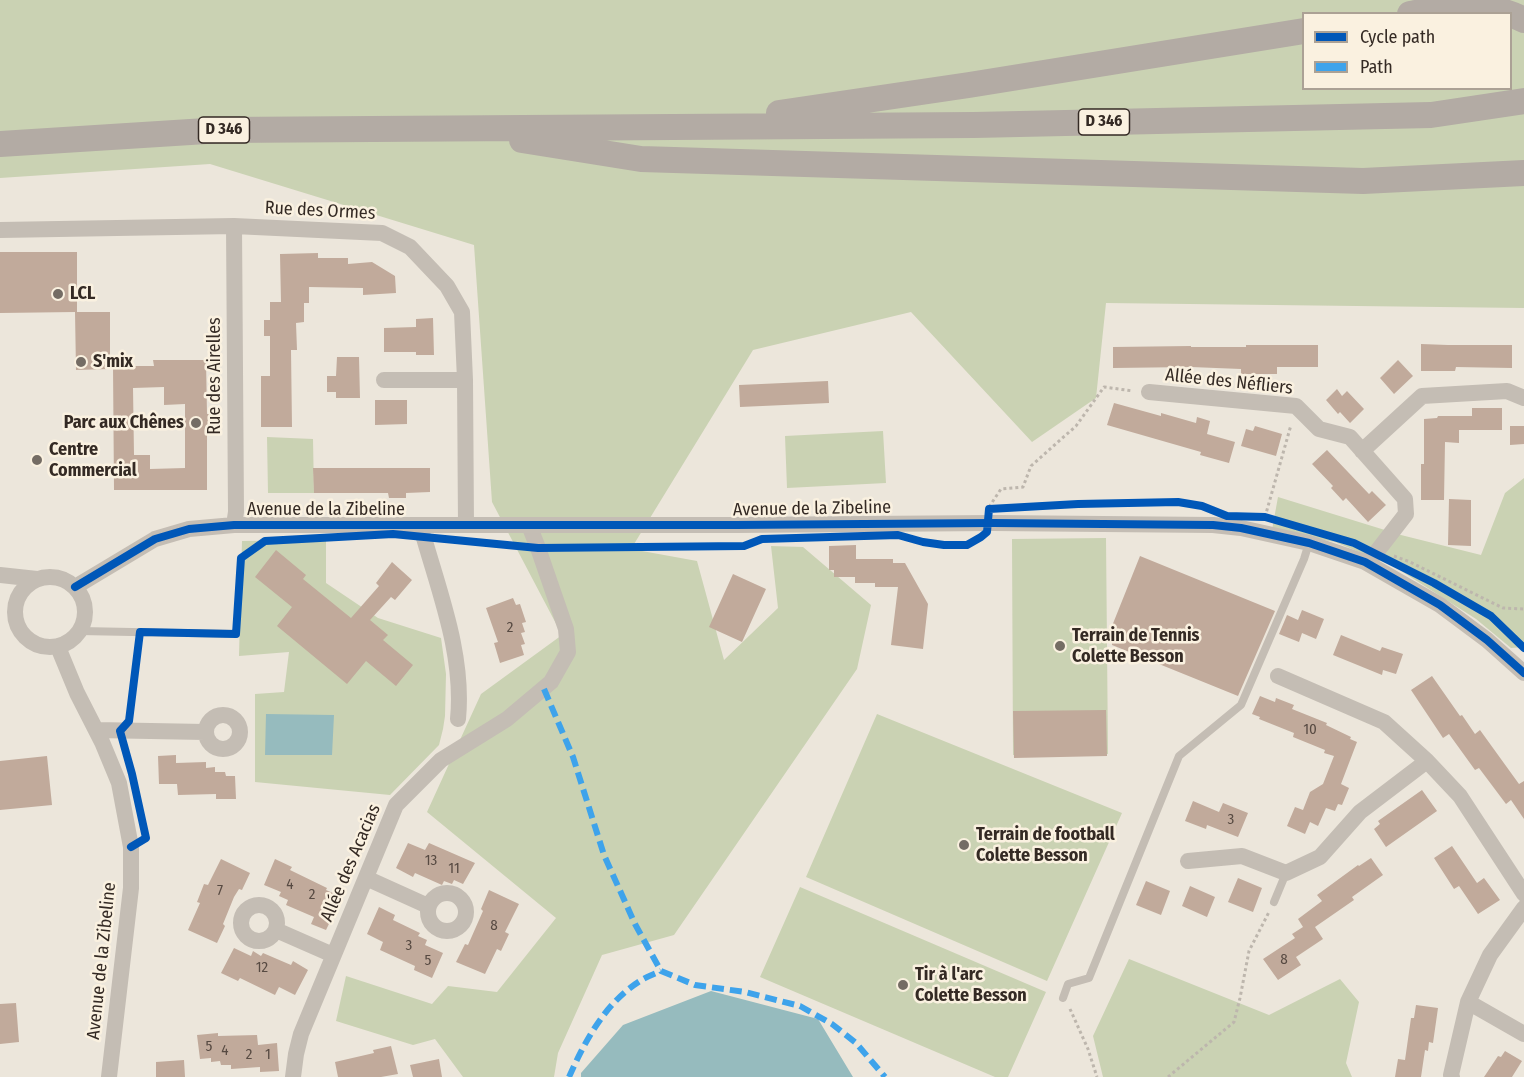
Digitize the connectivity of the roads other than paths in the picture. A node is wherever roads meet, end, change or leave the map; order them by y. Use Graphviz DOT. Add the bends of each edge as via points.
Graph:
graph roads {
  1 [pos="1423,12"];
  2 [pos="1508,12"];
  3 [pos="1302,31"];
  4 [pos="1524,101"];
  5 [pos="683,127"];
  6 [pos="448,128"];
  7 [pos="0,144"];
  8 [pos="1524,173"];
  9 [pos="234,226"];
  10 [pos="0,230"];
  11 [pos="384,380"];
  12 [pos="465,380"];
  13 [pos="1149,392"];
  14 [pos="1524,398"];
  15 [pos="1362,451"];
  16 [pos="234,525"];
  17 [pos="417,525"];
  18 [pos="466,525"];
  19 [pos="529,525"];
  20 [pos="1309,543"];
  21 [pos="1373,556"];
  22 [pos="0,575"];
  23 [pos="37,579"];
  24 [pos="75,587"];
  25 [pos="0,617"];
  26 [pos="18,628"];
  27 [pos="80,631"];
  28 [pos="236,634"];
  29 [pos="58,647"];
  30 [pos="1524,673"];
  31 [pos="1278,676"];
  32 [pos="459,719"];
  33 [pos="96,730"];
  34 [pos="205,732"];
  35 [pos="1427,761"];
  36 [pos="1188,861"];
  37 [pos="1286,873"];
  38 [pos="366,878"];
  39 [pos="1524,894"];
  40 [pos="1274,902"];
  41 [pos="428,906"];
  42 [pos="1524,909"];
  43 [pos="276,930"];
  44 [pos="333,955"];
  45 [pos="1062,998"];
  46 [pos="1467,1002"];
  47 [pos="1524,1034"];
  48 [pos="110,1077"];
  49 [pos="293,1077"];
  50 [pos="1452,1077"];
  1 -- 2 [label="main road" via="1461,6"];
  3 -- 5 [label="main road"];
  4 -- 5 [label="main road, D 346" via="1431,115"];
  5 -- 6 [label="main road, D 346"];
  6 -- 7 [label="main road, D 346" via="222,130"];
  6 -- 8 [label="main road" via="641,159 1363,181"];
  9 -- 10 [label="street, Rue des Ormes"];
  9 -- 12 [label="street, Rue des Ormes" via="382,233 410,247 447,286 462,312"];
  9 -- 16 [label="street, Rue des Airelles"];
  11 -- 12 [label="street"];
  12 -- 18 [label="street, Rue des Ormes"];
  13 -- 15 [label="street, Allée des Néfliers" via="1296,406 1319,429 1350,437"];
  14 -- 15 [label="street" via="1507,391 1422,396"];
  15 -- 21 [label="street, Allée des Néfliers" via="1405,499 1406,514"];
  16 -- 17 [label="street, Avenue de la Zibeline"];
  16 -- 24 [label="street, Avenue de la Zibeline" via="189,529 155,539"];
  17 -- 18 [label="street, Avenue de la Zibeline"];
  17 -- 32 [label="street" via="452,633"];
  18 -- 19 [label="street, Avenue de la Zibeline"];
  19 -- 20 [label="street, Avenue de la Zibeline" via="988,516 1213,525"];
  19 -- 38 [label="street, Allée des Acacias" via="566,629 568,652 551,682 507,719 441,760 396,805"];
  20 -- 21 [label="street, Avenue de la Zibeline"];
  20 -- 45 [label="lane" via="1241,705 1179,756 1089,978 1068,984"];
  21 -- 30 [label="street, Avenue de la Zibeline" via="1487,640"];
  22 -- 23 [label="street"];
  23 -- 24 [label="street" via="57,577"];
  23 -- 26 [label="street" via="17,598 14,609"];
  24 -- 27 [label="street" via="86,610"];
  25 -- 26 [label="street"];
  26 -- 29 [label="street" via="37,645"];
  27 -- 28 [label="lane"];
  27 -- 29 [label="street"];
  29 -- 33 [label="street, Avenue de la Zibeline"];
  31 -- 35 [label="street" via="1384,722"];
  33 -- 34 [label="street"];
  33 -- 48 [label="street, Avenue de la Zibeline" via="118,783 131,847 131,888"];
  35 -- 37 [label="street" via="1360,812 1320,857"];
  35 -- 39 [label="street" via="1460,796"];
  36 -- 37 [label="street" via="1242,856"];
  37 -- 40 [label="lane"];
  38 -- 41 [label="street"];
  38 -- 44 [label="street, Allée des Acacias"];
  42 -- 46 [label="street" via="1490,955"];
  43 -- 44 [label="street"];
  44 -- 49 [label="street, Allée des Acacias" via="302,1034"];
  46 -- 47 [label="street"];
  46 -- 50 [label="street"];
}
